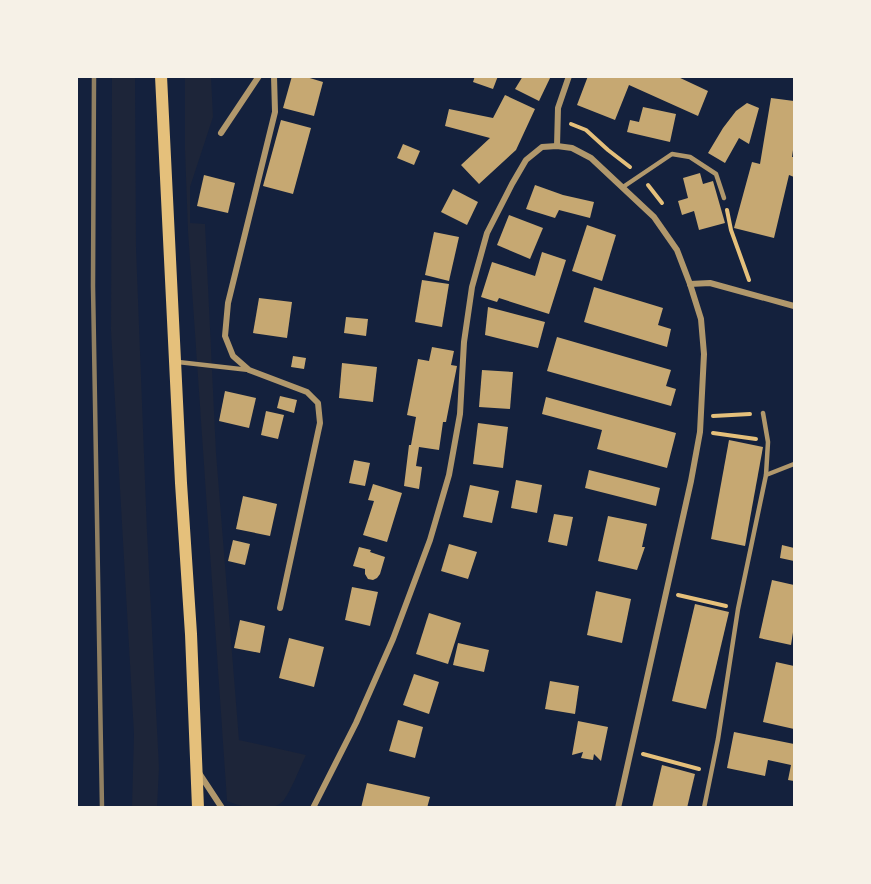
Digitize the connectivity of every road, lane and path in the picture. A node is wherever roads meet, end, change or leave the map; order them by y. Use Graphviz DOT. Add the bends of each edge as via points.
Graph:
graph roads {
  1 [pos="161,76"];
  2 [pos="259,76"];
  3 [pos="274,76"];
  4 [pos="569,76"];
  5 [pos="221,133"];
  6 [pos="556,146"];
  7 [pos="623,187"];
  8 [pos="724,198"];
  9 [pos="690,284"];
  10 [pos="754,294"];
  11 [pos="795,306"];
  12 [pos="175,361"];
  13 [pos="249,370"];
  14 [pos="763,413"];
  15 [pos="702,416"];
  16 [pos="700,432"];
  17 [pos="768,442"];
  18 [pos="795,464"];
  19 [pos="766,475"];
  20 [pos="666,592"];
  21 [pos="280,608"];
  22 [pos="738,609"];
  23 [pos="631,751"];
  24 [pos="197,770"];
  25 [pos="711,772"];
  26 [pos="198,807"];
  27 [pos="222,807"];
  28 [pos="313,807"];
  29 [pos="618,807"];
  30 [pos="704,807"];
  1 -- 12 [label="main road"];
  2 -- 5 [label="street"];
  3 -- 13 [label="street" via="274,112 228,303 225,336 233,356"];
  4 -- 6 [label="street" via="558,108"];
  6 -- 7 [label="street" via="572,148 591,158"];
  6 -- 28 [label="street" via="542,147 526,160 487,233 472,287 460,414 449,475 430,540 384,660"];
  7 -- 8 [label="lane" via="672,154 690,157 716,174"];
  7 -- 9 [label="street" via="654,217 677,250"];
  8 -- 10 [label="path"];
  9 -- 10 [label="street" via="710,283"];
  9 -- 15 [label="street" via="701,319"];
  10 -- 11 [label="street"];
  12 -- 13 [label="lane"];
  12 -- 24 [label="main road"];
  13 -- 21 [label="street" via="307,392 318,403 320,423"];
  14 -- 15 [label="path"];
  14 -- 17 [label="lane"];
  15 -- 16 [label="street"];
  16 -- 17 [label="path"];
  16 -- 20 [label="street"];
  17 -- 19 [label="lane"];
  18 -- 19 [label="lane"];
  19 -- 22 [label="lane"];
  20 -- 22 [label="path"];
  20 -- 23 [label="street"];
  22 -- 25 [label="lane"];
  23 -- 25 [label="path"];
  23 -- 29 [label="street"];
  24 -- 26 [label="main road"];
  24 -- 27 [label="street"];
  25 -- 30 [label="lane"];
}
